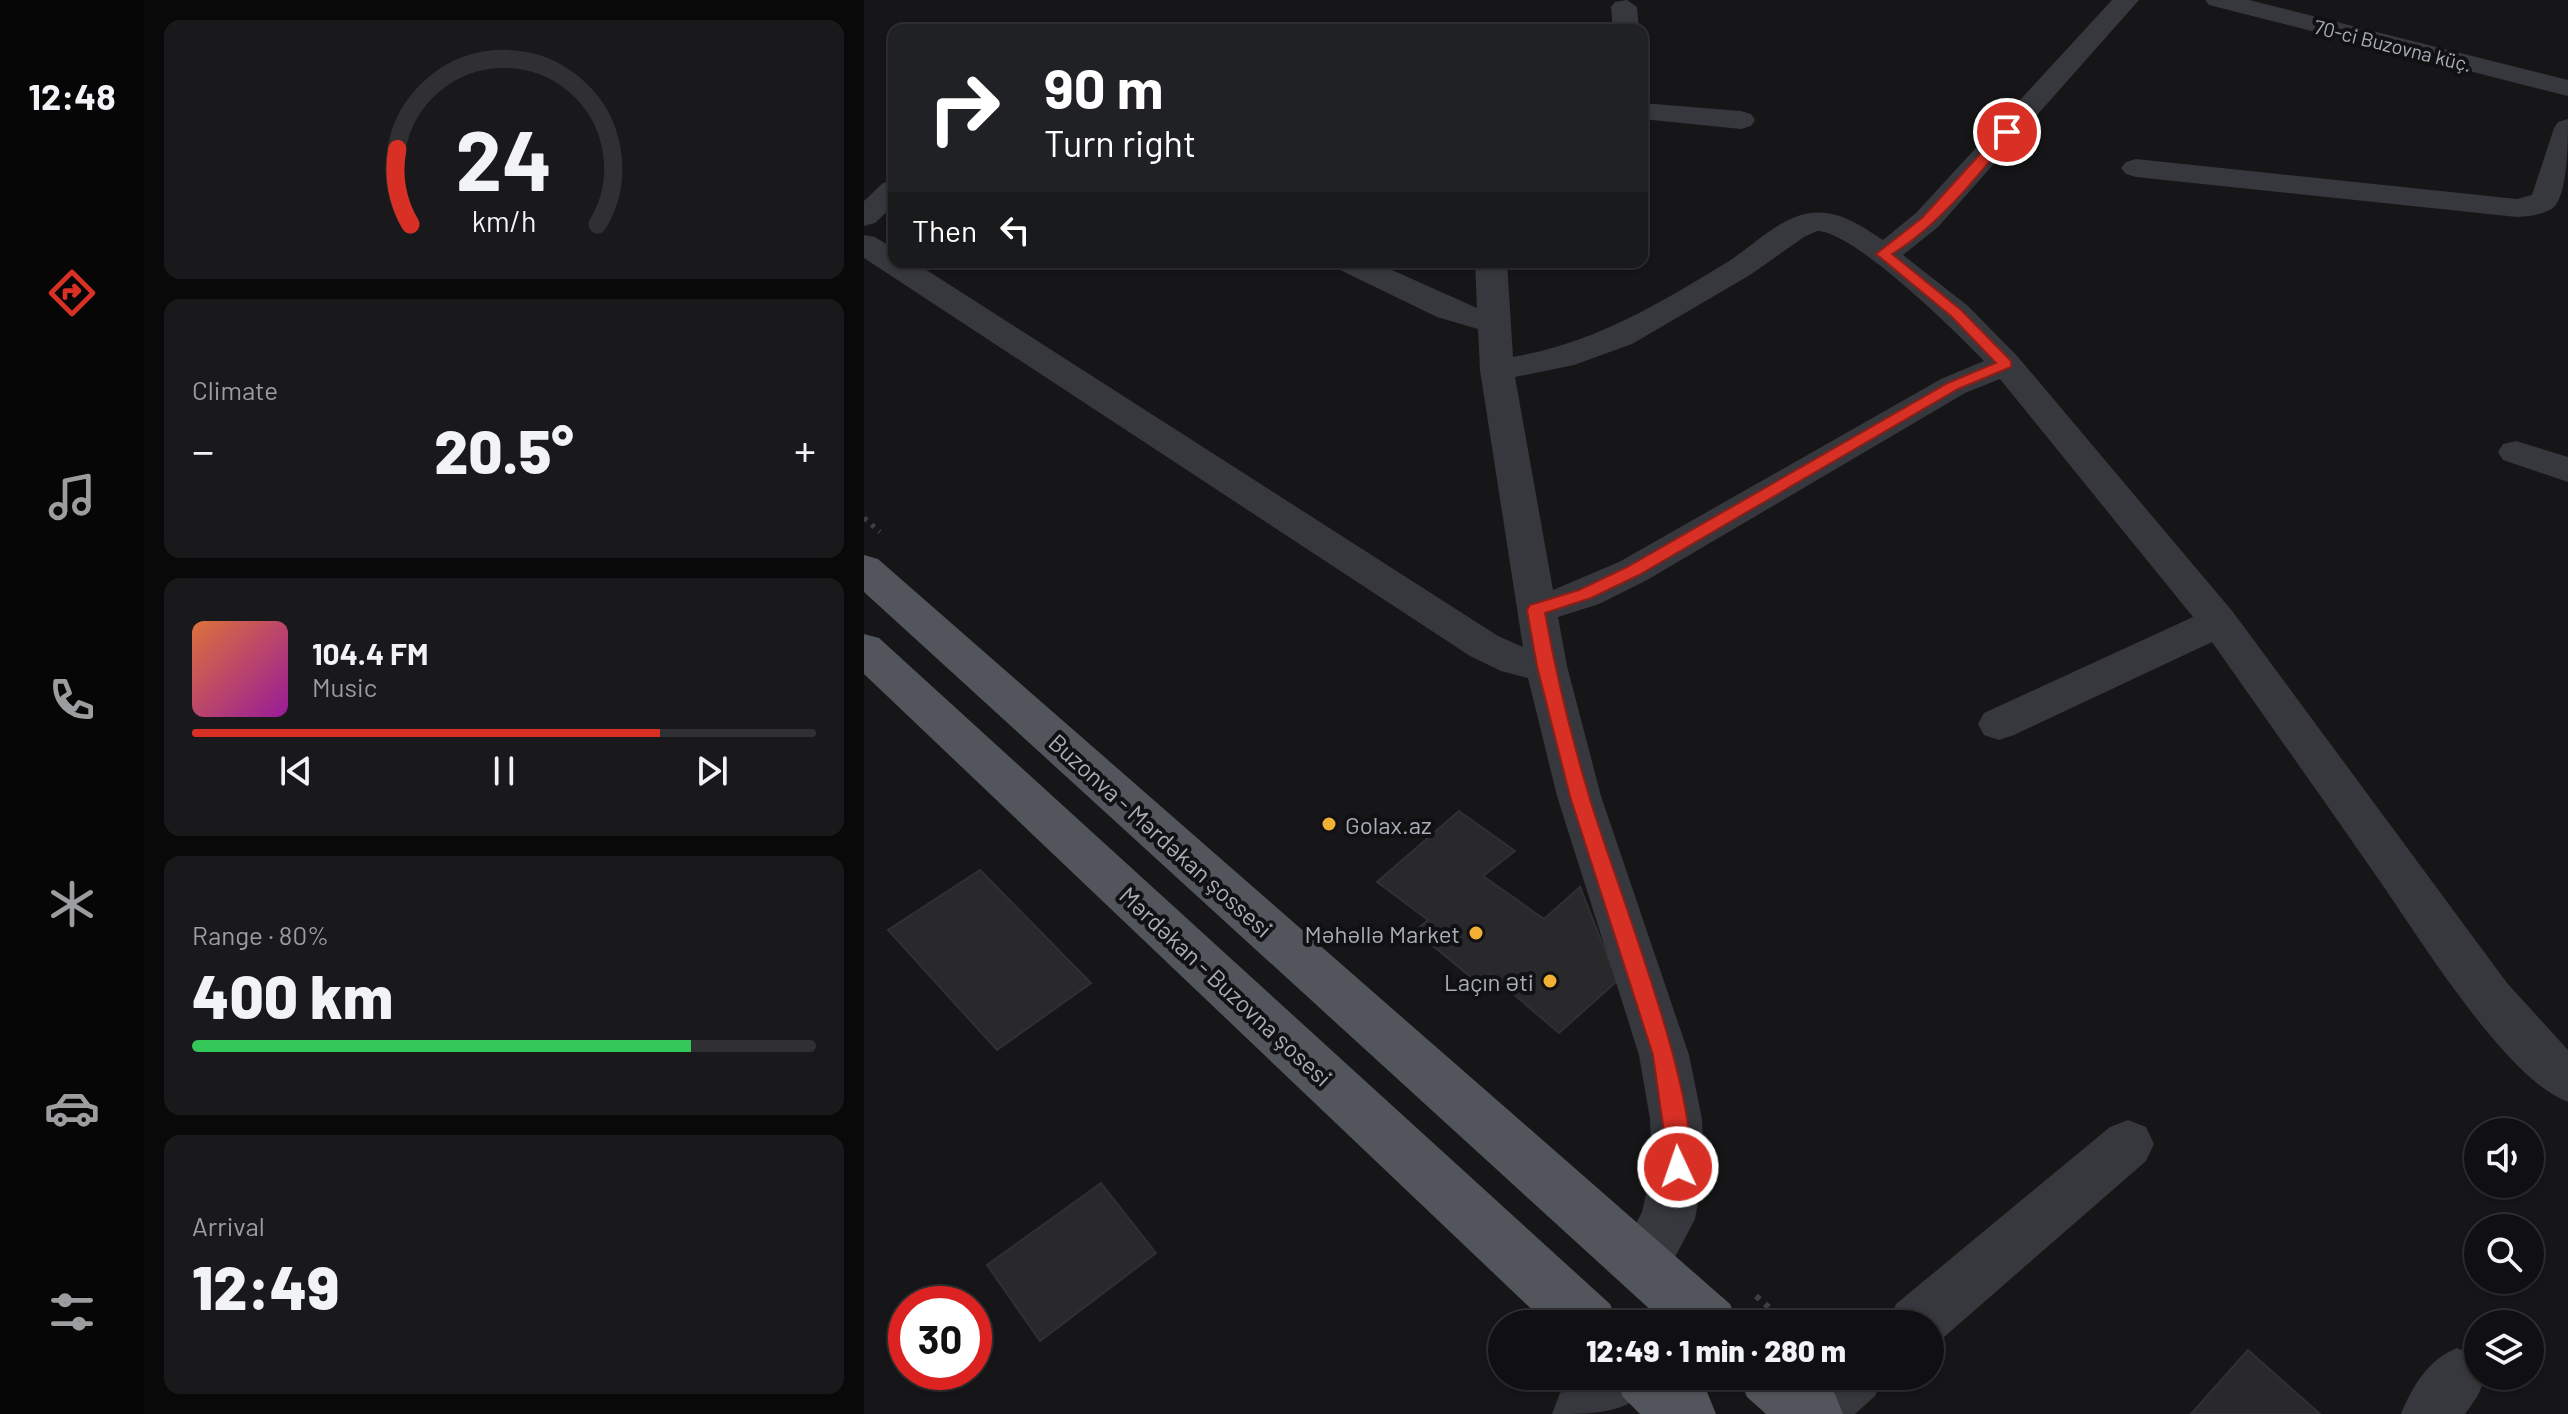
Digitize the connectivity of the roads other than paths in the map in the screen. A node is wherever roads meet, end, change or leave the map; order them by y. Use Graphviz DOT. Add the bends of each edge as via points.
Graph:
graph roads {
  1 [pos="2126,0"];
  2 [pos="2218,0"];
  3 [pos="2568,88"];
  4 [pos="1648,112"];
  5 [pos="1741,120"];
  6 [pos="2568,128"];
  7 [pos="2136,168"];
  8 [pos="888,195"];
  9 [pos="864,217"];
  10 [pos="864,244"];
  11 [pos="1883,254"];
  12 [pos="888,260"];
  13 [pos="901,268"];
  14 [pos="1362,268"];
  15 [pos="1491,268"];
  16 [pos="1495,324"];
  17 [pos="2006,364"];
  18 [pos="1497,370"];
  19 [pos="2516,452"];
  20 [pos="2568,470"];
  21 [pos="864,569"];
  22 [pos="1536,610"];
  23 [pos="2219,622"];
  24 [pos="864,649"];
  25 [pos="1546,666"];
  26 [pos="1999,724"];
  27 [pos="2568,1080"];
  28 [pos="2128,1144"];
  29 [pos="1642,1265"];
  30 [pos="1574,1310"];
  31 [pos="1693,1310"];
  32 [pos="1932,1310"];
  33 [pos="1610,1390"];
  34 [pos="1659,1390"];
  35 [pos="1784,1390"];
  36 [pos="1839,1390"];
  37 [pos="1581,1414"];
  38 [pos="1685,1414"];
  39 [pos="1811,1414"];
  1 -- 11 [label="street" via="1927,220"];
  2 -- 3 [label="street, 70-ci Buzovna küç."];
  4 -- 5 [label="street"];
  6 -- 7 [label="street" via="2545,200 2517,208"];
  8 -- 9 [label="street"];
  10 -- 12 [label="street"];
  11 -- 17 [label="street" via="1956,313"];
  11 -- 18 [label="street" via="1844,228 1812,222 1620,337 1562,358"];
  13 -- 25 [label="street" via="1484,646 1515,661"];
  14 -- 16 [label="street" via="1449,310"];
  15 -- 16 [label="street"];
  16 -- 18 [label="street"];
  17 -- 22 [label="street" via="1953,386 1633,571"];
  17 -- 23 [label="street"];
  18 -- 22 [label="street"];
  19 -- 20 [label="street"];
  21 -- 29 [label="main road, Buzonva - Mərdəkan şossesi"];
  22 -- 25 [label="street"];
  23 -- 26 [label="street"];
  23 -- 27 [label="street" via="2490,998"];
  24 -- 30 [label="main road, Mərdəkan - Buzovna şosesi"];
  25 -- 29 [label="street" via="1579,796 1664,1055 1676,1119 1678,1167 1668,1219"];
  28 -- 32 [label="street"];
  29 -- 31 [label="main road, Buzonva - Mərdəkan şossesi"];
  33 -- 37 [label="street"];
  34 -- 38 [label="main road"];
  35 -- 39 [label="main road"];
  36 -- 39 [label="street"];
}
